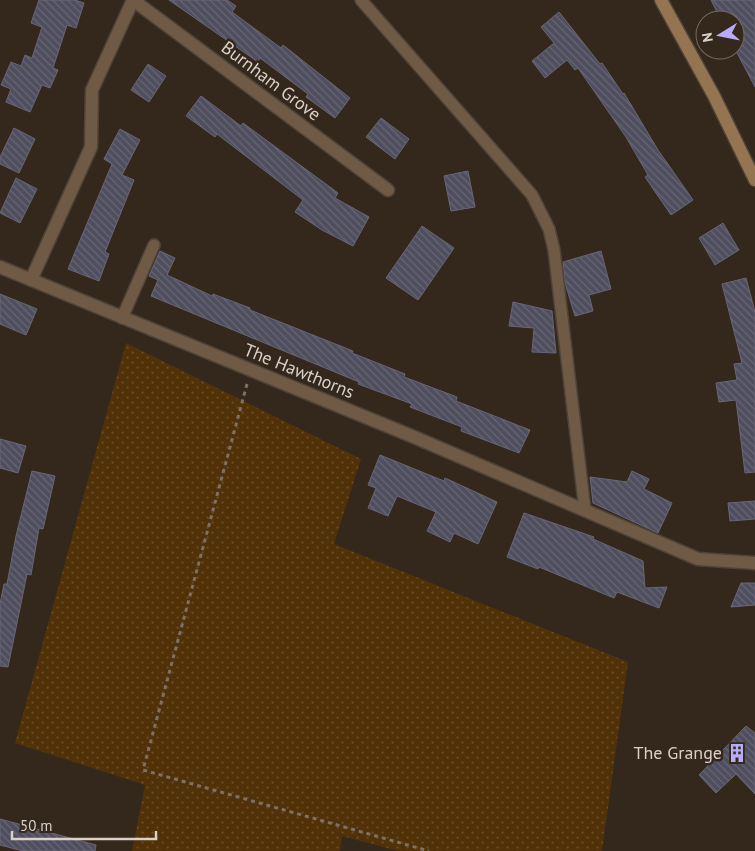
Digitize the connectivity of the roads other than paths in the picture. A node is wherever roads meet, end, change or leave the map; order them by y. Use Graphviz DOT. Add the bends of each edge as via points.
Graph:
graph roads {
  1 [pos="133,0"];
  2 [pos="361,0"];
  3 [pos="661,0"];
  4 [pos="755,180"];
  5 [pos="388,190"];
  6 [pos="154,245"];
  7 [pos="0,267"];
  8 [pos="31,280"];
  9 [pos="122,318"];
  10 [pos="585,510"];
  11 [pos="755,564"];
  1 -- 5 [label="street, Burnham Grove"];
  1 -- 8 [label="street" via="92,90 91,147"];
  2 -- 10 [label="lane" via="532,195 542,213 554,250"];
  3 -- 4 [label="main road" via="714,96"];
  6 -- 9 [label="lane"];
  7 -- 8 [label="street, The Hawthorns"];
  8 -- 9 [label="street, The Hawthorns"];
  9 -- 10 [label="street, The Hawthorns"];
  10 -- 11 [label="street, The Hawthorns" via="698,559"];
}
